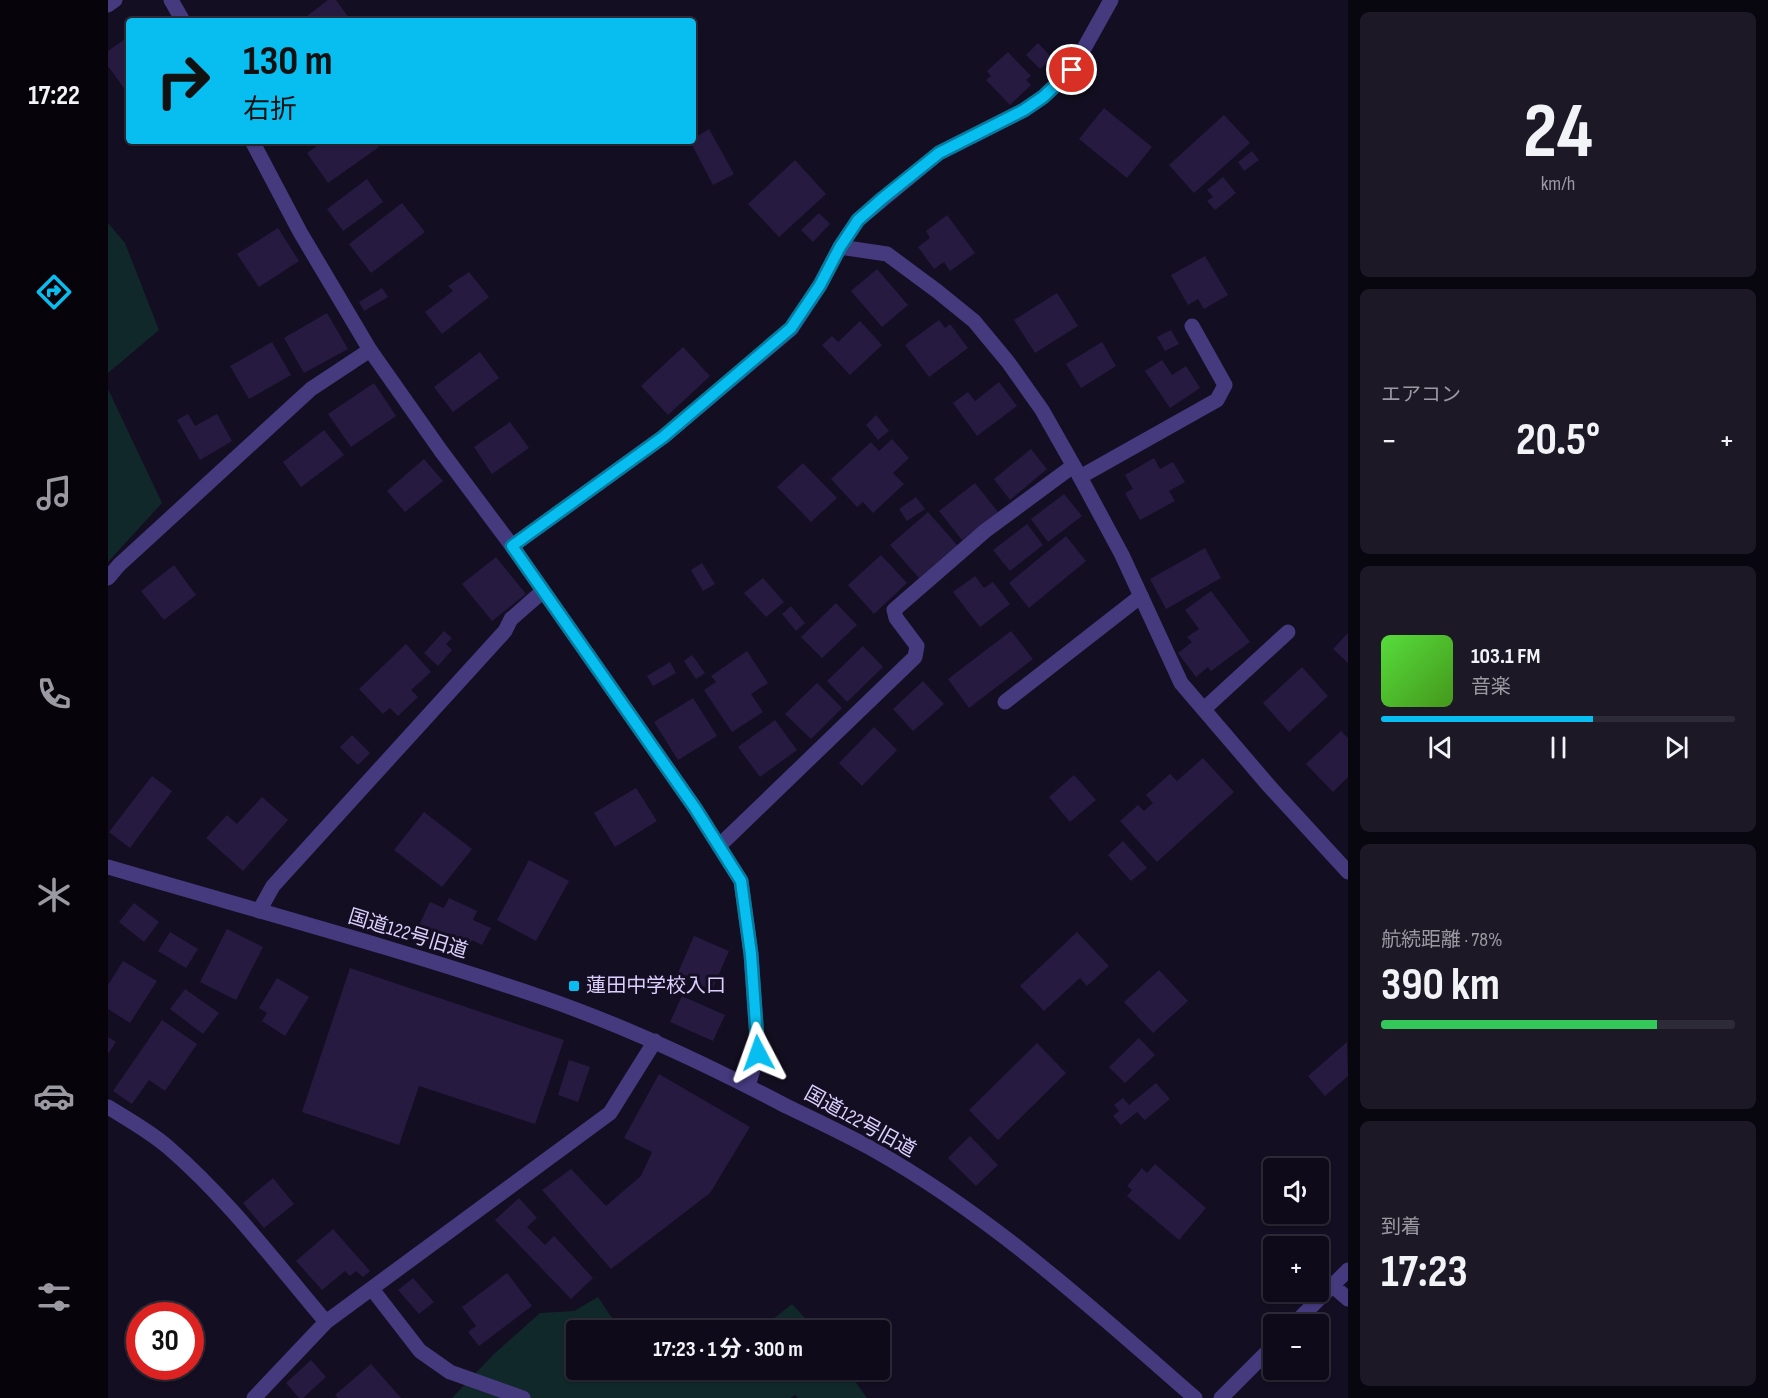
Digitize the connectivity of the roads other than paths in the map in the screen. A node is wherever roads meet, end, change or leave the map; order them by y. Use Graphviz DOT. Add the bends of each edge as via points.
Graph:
graph roads {
  1 [pos="115,0"];
  2 [pos="171,0"];
  3 [pos="1111,0"];
  4 [pos="108,5"];
  5 [pos="181,18"];
  6 [pos="254,144"];
  7 [pos="840,247"];
  8 [pos="1192,326"];
  9 [pos="370,350"];
  10 [pos="1076,472"];
  11 [pos="512,546"];
  12 [pos="108,578"];
  13 [pos="543,591"];
  14 [pos="1141,596"];
  15 [pos="1288,632"];
  16 [pos="1005,702"];
  17 [pos="1204,709"];
  18 [pos="719,846"];
  19 [pos="108,867"];
  20 [pos="1348,872"];
  21 [pos="258,911"];
  22 [pos="655,1041"];
  23 [pos="748,1086"];
  24 [pos="108,1107"];
  25 [pos="1348,1270"];
  26 [pos="1333,1286"];
  27 [pos="372,1289"];
  28 [pos="1348,1299"];
  29 [pos="1304,1314"];
  30 [pos="326,1322"];
  31 [pos="1263,1356"];
  32 [pos="254,1398"];
  33 [pos="523,1398"];
  34 [pos="1195,1398"];
  35 [pos="1221,1398"];
  1 -- 4 [label="street"];
  2 -- 5 [label="street"];
  3 -- 7 [label="street" via="1072,70 1043,97 939,153 858,220"];
  6 -- 9 [label="street"];
  7 -- 10 [label="street" via="887,254 974,321 1042,410"];
  7 -- 11 [label="street" via="791,328 663,437"];
  8 -- 10 [label="street" via="1225,385 1217,400"];
  9 -- 11 [label="street"];
  9 -- 12 [label="street" via="312,389"];
  10 -- 14 [label="street"];
  10 -- 18 [label="street" via="985,531 894,609 896,618 917,646 915,657"];
  11 -- 13 [label="street"];
  13 -- 18 [label="street"];
  13 -- 21 [label="street" via="511,619 505,631 273,886"];
  14 -- 16 [label="street"];
  14 -- 17 [label="street" via="1181,683"];
  15 -- 17 [label="street"];
  17 -- 20 [label="street"];
  18 -- 23 [label="street" via="741,881 751,954 758,1053"];
  19 -- 21 [label="street, 国道122号旧道"];
  21 -- 22 [label="street, 国道122号旧道" via="536,995"];
  22 -- 23 [label="street, 国道122号旧道"];
  22 -- 27 [label="street" via="610,1113"];
  23 -- 34 [label="street, 国道122号旧道" via="874,1150 957,1203 1058,1279"];
  24 -- 30 [label="street" via="168,1147 213,1190"];
  25 -- 26 [label="street"];
  26 -- 28 [label="street"];
  26 -- 29 [label="street"];
  27 -- 30 [label="street"];
  27 -- 33 [label="street" via="420,1351 450,1372"];
  30 -- 32 [label="street"];
  31 -- 35 [label="street"];
}
